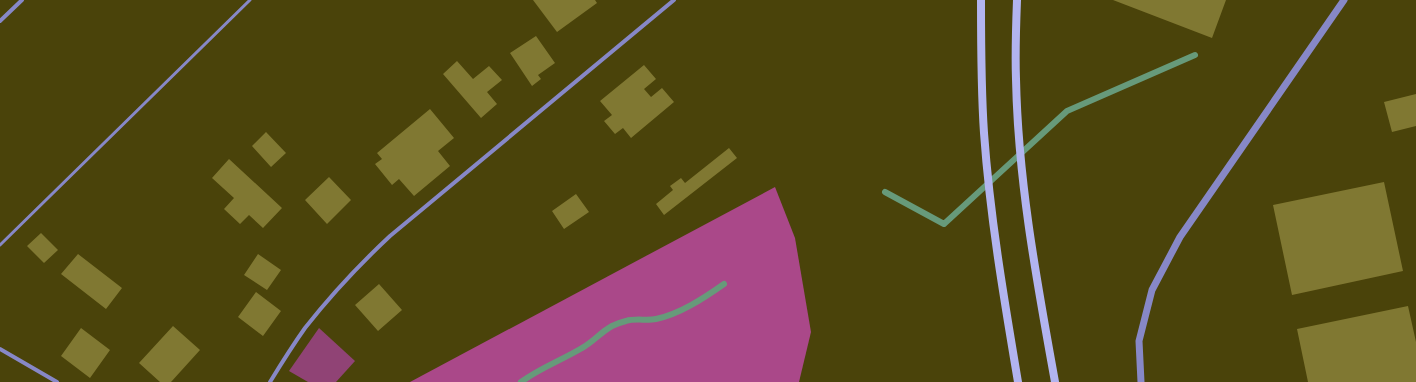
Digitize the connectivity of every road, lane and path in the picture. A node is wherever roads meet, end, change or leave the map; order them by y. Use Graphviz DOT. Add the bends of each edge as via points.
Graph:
graph roads {
  1 [pos="22,0"];
  2 [pos="250,0"];
  3 [pos="674,0"];
  4 [pos="981,0"];
  5 [pos="1016,0"];
  6 [pos="1344,0"];
  7 [pos="0,22"];
  8 [pos="0,245"];
  9 [pos="0,349"];
  10 [pos="58,382"];
  11 [pos="270,382"];
  12 [pos="1018,382"];
  13 [pos="1055,382"];
  14 [pos="1141,382"];
  1 -- 7 [label="street"];
  2 -- 8 [label="lane"];
  3 -- 11 [label="street" via="390,236 332,296 305,329"];
  4 -- 12 [label="main road" via="984,132 993,220"];
  5 -- 13 [label="main road" via="1016,80 1022,166 1041,306"];
  6 -- 14 [label="street" via="1180,237 1152,290 1139,341"];
  9 -- 10 [label="street"];
}
